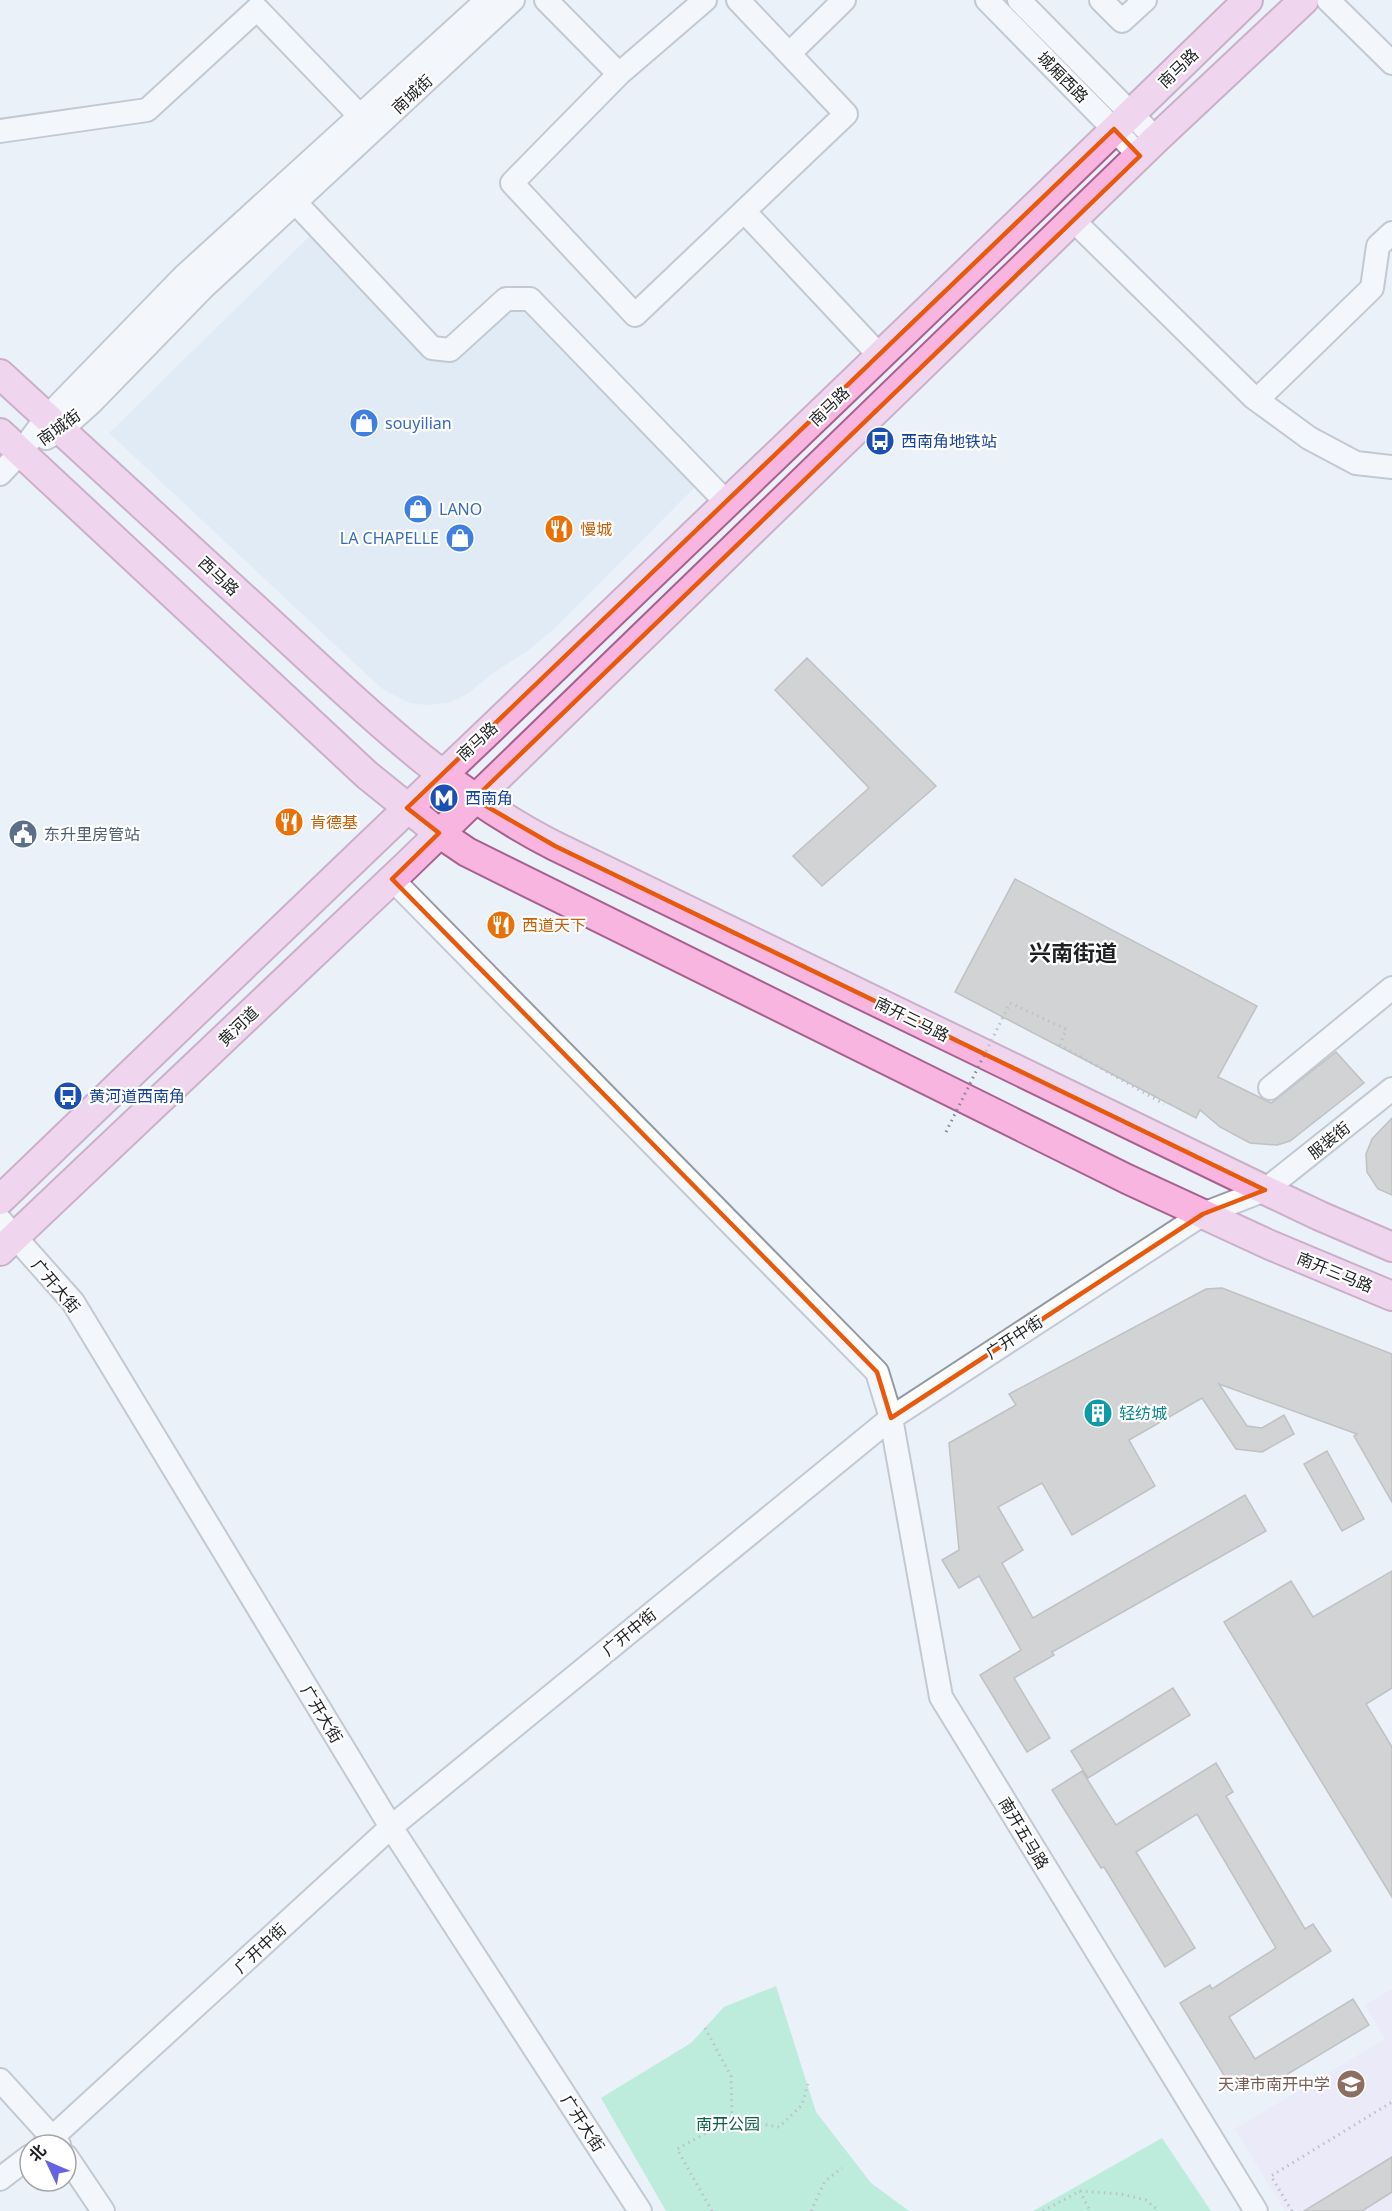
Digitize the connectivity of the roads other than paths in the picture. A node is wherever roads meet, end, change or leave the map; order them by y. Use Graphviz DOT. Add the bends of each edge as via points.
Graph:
graph roads {
  1 [pos="488,0"];
  2 [pos="513,0"];
  3 [pos="546,0"];
  4 [pos="705,0"];
  5 [pos="738,0"];
  6 [pos="844,0"];
  7 [pos="987,0"];
  8 [pos="1019,0"];
  9 [pos="1101,0"];
  10 [pos="1144,0"];
  11 [pos="1248,0"];
  12 [pos="1304,0"];
  13 [pos="1328,0"];
  14 [pos="262,5"];
  15 [pos="789,54"];
  16 [pos="1392,63"];
  17 [pos="619,75"];
  18 [pos="360,116"];
  19 [pos="1122,122"];
  20 [pos="0,131"];
  21 [pos="1148,148"];
  22 [pos="295,202"];
  23 [pos="744,211"];
  24 [pos="1073,220"];
  25 [pos="1392,233"];
  26 [pos="1382,290"];
  27 [pos="880,356"];
  28 [pos="0,374"];
  29 [pos="1257,400"];
  30 [pos="54,423"];
  31 [pos="0,433"];
  32 [pos="21,452"];
  33 [pos="1392,467"];
  34 [pos="0,474"];
  35 [pos="728,504"];
  36 [pos="441,774"];
  37 [pos="474,799"];
  38 [pos="407,808"];
  39 [pos="439,833"];
  40 [pos="392,879"];
  41 [pos="1391,992"];
  42 [pos="1270,1088"];
  43 [pos="1392,1089"];
  44 [pos="1266,1190"];
  45 [pos="0,1200"];
  46 [pos="1203,1214"];
  47 [pos="5,1236"];
  48 [pos="1392,1247"];
  49 [pos="1392,1296"];
  50 [pos="891,1418"];
  51 [pos="391,1827"];
  52 [pos="0,2080"];
  53 [pos="45,2133"];
  54 [pos="70,2133"];
  55 [pos="18,2165"];
  56 [pos="78,2176"];
  57 [pos="0,2179"];
  58 [pos="103,2211"];
  59 [pos="640,2211"];
  60 [pos="1256,2211"];
  1 -- 18 [label="street, 南城街"];
  2 -- 22 [label="street, 南城街"];
  3 -- 17 [label="street"];
  4 -- 17 [label="street"];
  5 -- 15 [label="street"];
  6 -- 15 [label="street"];
  7 -- 19 [label="street, 城厢西路"];
  8 -- 19 [label="street, 城厢西路"];
  9 -- 10 [label="street" via="1122,21"];
  11 -- 19 [label="main road, 南马路"];
  12 -- 21 [label="main road"];
  13 -- 16 [label="street"];
  14 -- 18 [label="street"];
  14 -- 20 [label="street" via="147,110"];
  15 -- 23 [label="street" via="846,114"];
  17 -- 23 [label="street" via="512,183 635,315"];
  18 -- 30 [label="street, 南城街" via="184,276"];
  19 -- 21 [label="street, 城厢西路"];
  19 -- 27 [label="main road, 南马路"];
  21 -- 24 [label="main road"];
  22 -- 30 [label="street, 南城街" via="203,288 92,402"];
  22 -- 35 [label="street" via="432,348 450,350 506,299 531,299"];
  23 -- 27 [label="street"];
  24 -- 29 [label="street"];
  24 -- 37 [label="main road"];
  25 -- 26 [label="street" via="1378,246"];
  26 -- 29 [label="street"];
  27 -- 35 [label="main road, 南马路"];
  28 -- 30 [label="main road, 西马路"];
  29 -- 33 [label="street" via="1309,438 1356,463"];
  30 -- 32 [label="street, 南城街"];
  30 -- 36 [label="main road, 西马路" via="367,712"];
  31 -- 32 [label="main road"];
  32 -- 34 [label="street, 南城街"];
  32 -- 38 [label="main road"];
  35 -- 36 [label="main road, 南马路"];
  36 -- 37 [label="main road, 南开三马路"];
  36 -- 38 [label="main road, 南马路"];
  37 -- 39 [label="main road, 黄河道"];
  37 -- 44 [label="main road, 南开三马路" via="555,846"];
  38 -- 39 [label="main road"];
  38 -- 45 [label="main road"];
  39 -- 40 [label="main road, 黄河道"];
  39 -- 46 [label="main road, 南开三马路" via="510,874"];
  40 -- 47 [label="main road, 黄河道"];
  40 -- 50 [label="street, 南开五马路" via="877,1372"];
  41 -- 42 [label="street"];
  43 -- 44 [label="street, 服装街"];
  44 -- 46 [label="street, 广开中街"];
  44 -- 48 [label="main road, 南开三马路"];
  46 -- 49 [label="main road, 南开三马路"];
  46 -- 50 [label="street, 广开中街"];
  47 -- 51 [label="street, 广开大街" via="73,1302"];
  50 -- 51 [label="street, 广开中街"];
  50 -- 60 [label="street, 南开五马路" via="941,1697"];
  51 -- 54 [label="street, 广开中街"];
  51 -- 59 [label="street, 广开大街"];
  52 -- 53 [label="street"];
  55 -- 57 [label="street"];
  56 -- 58 [label="street"];
}
